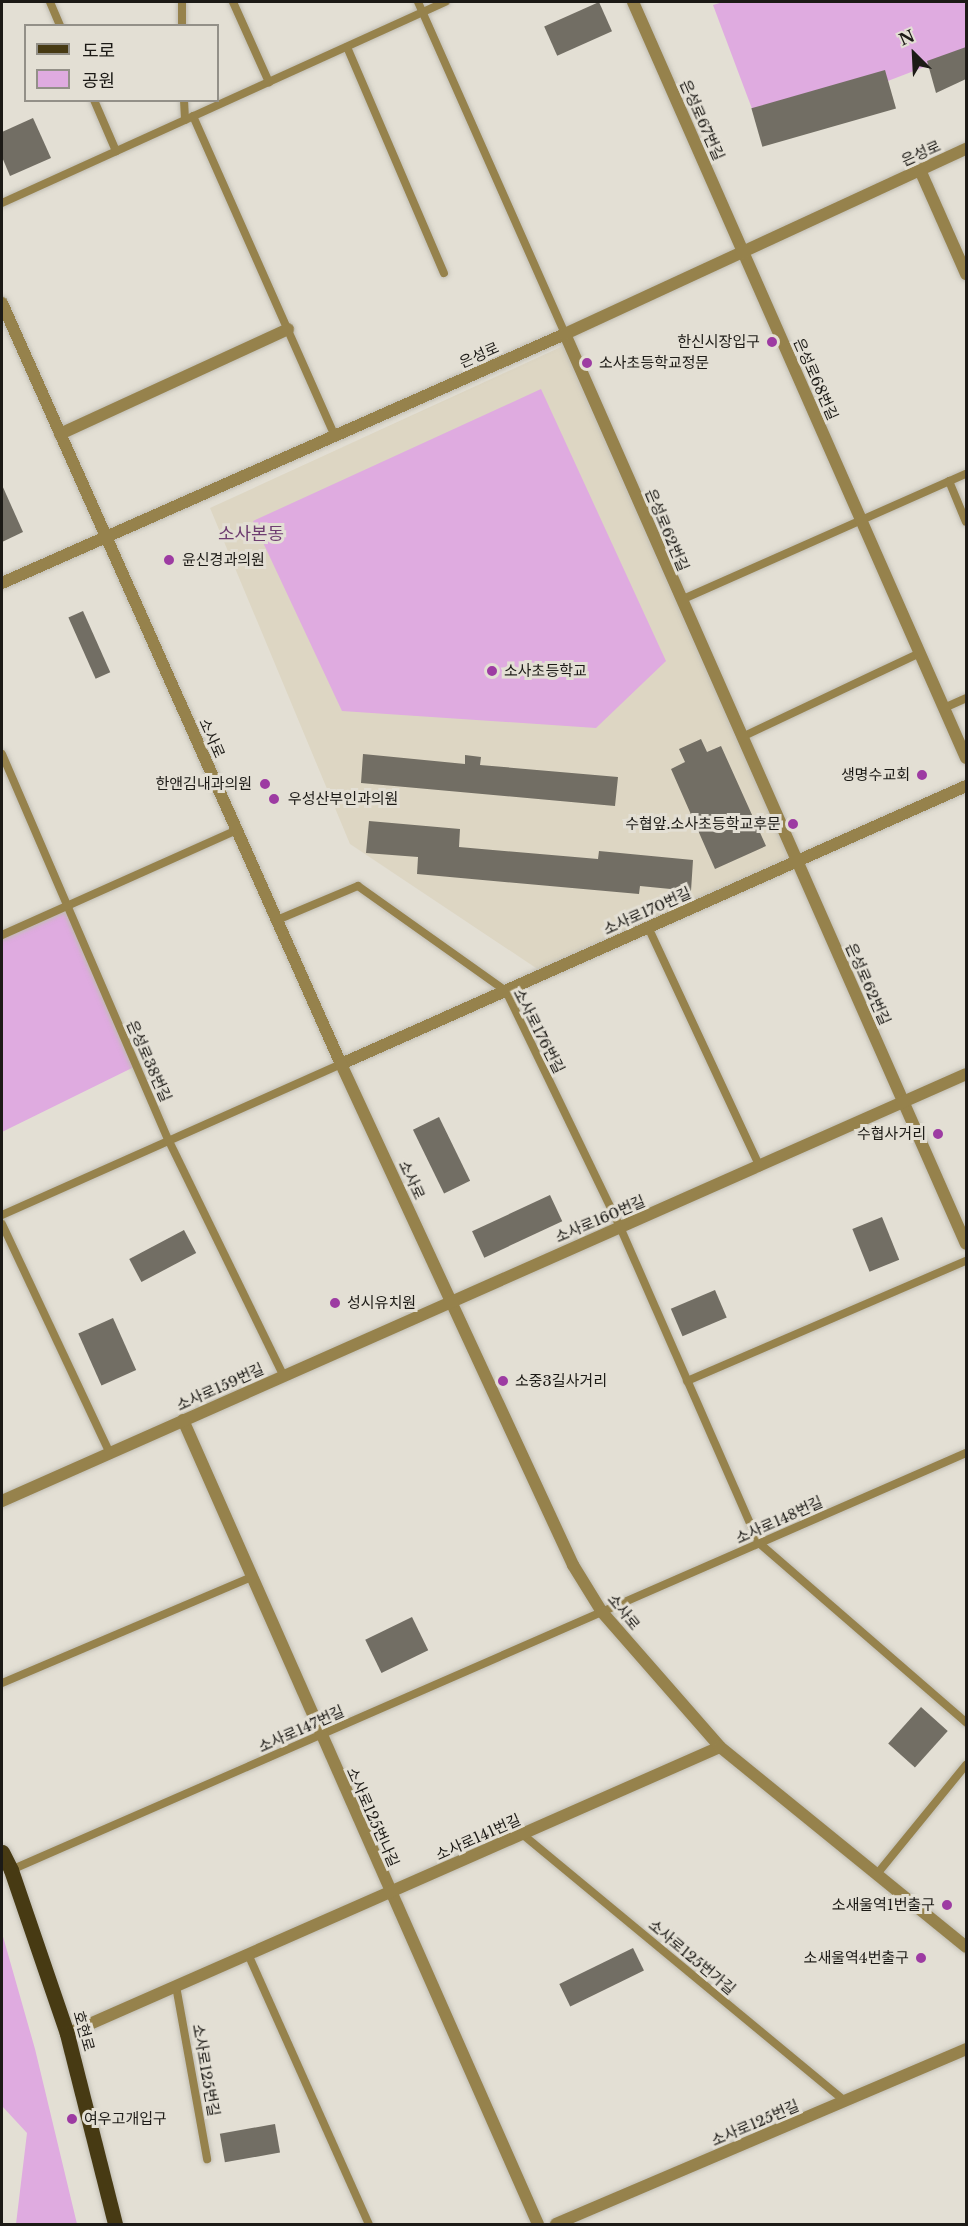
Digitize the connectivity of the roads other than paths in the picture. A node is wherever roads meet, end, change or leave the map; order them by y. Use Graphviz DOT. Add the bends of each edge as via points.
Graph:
graph roads {
  1 [pos="50,2"];
  2 [pos="182,2"];
  3 [pos="233,2"];
  4 [pos="418,2"];
  5 [pos="446,2"];
  6 [pos="633,2"];
  7 [pos="423,12"];
  8 [pos="59,24"];
  9 [pos="182,24"];
  10 [pos="347,47"];
  11 [pos="269,82"];
  12 [pos="95,102"];
  13 [pos="184,102"];
  14 [pos="193,116"];
  15 [pos="185,120"];
  16 [pos="966,149"];
  17 [pos="116,151"];
  18 [pos="920,170"];
  19 [pos="2,203"];
  20 [pos="743,250"];
  21 [pos="444,273"];
  22 [pos="966,274"];
  23 [pos="2,303"];
  24 [pos="288,329"];
  25 [pos="565,334"];
  26 [pos="60,435"];
  27 [pos="335,436"];
  28 [pos="966,474"];
  29 [pos="949,481"];
  30 [pos="861,520"];
  31 [pos="966,522"];
  32 [pos="106,537"];
  33 [pos="2,583"];
  34 [pos="681,600"];
  35 [pos="920,653"];
  36 [pos="966,698"];
  37 [pos="944,708"];
  38 [pos="742,737"];
  39 [pos="2,753"];
  40 [pos="966,758"];
  41 [pos="966,786"];
  42 [pos="237,830"];
  43 [pos="797,861"];
  44 [pos="66,906"];
  45 [pos="277,920"];
  46 [pos="648,927"];
  47 [pos="2,935"];
  48 [pos="506,991"];
  49 [pos="341,1064"];
  50 [pos="966,1074"];
  51 [pos="905,1102"];
  52 [pos="169,1141"];
  53 [pos="760,1167"];
  54 [pos="2,1215"];
  55 [pos="2,1224"];
  56 [pos="620,1227"];
  57 [pos="966,1244"];
  58 [pos="966,1261"];
  59 [pos="452,1299"];
  60 [pos="283,1375"];
  61 [pos="687,1381"];
  62 [pos="183,1420"];
  63 [pos="110,1453"];
  64 [pos="966,1453"];
  65 [pos="2,1502"];
  66 [pos="759,1543"];
  67 [pos="252,1577"];
  68 [pos="602,1612"];
  69 [pos="2,1683"];
  70 [pos="966,1722"];
  71 [pos="321,1735"];
  72 [pos="720,1747"];
  73 [pos="966,1765"];
  74 [pos="522,1834"];
  75 [pos="2,1852"];
  76 [pos="11,1870"];
  77 [pos="877,1874"];
  78 [pos="390,1892"];
  79 [pos="966,1947"];
  80 [pos="248,1954"];
  81 [pos="176,1986"];
  82 [pos="67,2034"];
  83 [pos="966,2049"];
  84 [pos="846,2101"];
  85 [pos="207,2159"];
  86 [pos="115,2224"];
  87 [pos="369,2224"];
  88 [pos="538,2224"];
  89 [pos="556,2224"];
  1 -- 8 [label="lane"];
  2 -- 9 [label="lane"];
  3 -- 11 [label="lane"];
  4 -- 7 [label="lane"];
  5 -- 7 [label="lane"];
  6 -- 20 [label="street, 은성로67번길"];
  7 -- 10 [label="lane"];
  7 -- 25 [label="lane"];
  10 -- 11 [label="lane"];
  10 -- 21 [label="lane"];
  11 -- 14 [label="lane"];
  12 -- 17 [label="lane"];
  13 -- 15 [label="lane"];
  14 -- 15 [label="lane"];
  14 -- 24 [label="lane"];
  15 -- 17 [label="lane"];
  16 -- 18 [label="street, 은성로"];
  17 -- 19 [label="lane"];
  18 -- 20 [label="street, 은성로"];
  18 -- 22 [label="street"];
  20 -- 25 [label="street, 은성로"];
  20 -- 30 [label="street, 은성로68번길"];
  23 -- 26 [label="street, 소사로"];
  24 -- 26 [label="street"];
  24 -- 27 [label="lane"];
  25 -- 27 [label="street, 은성로"];
  25 -- 34 [label="street, 은성로62번길"];
  26 -- 32 [label="street, 소사로"];
  27 -- 32 [label="street, 은성로"];
  28 -- 29 [label="lane"];
  29 -- 30 [label="lane"];
  29 -- 31 [label="lane"];
  30 -- 34 [label="lane"];
  30 -- 35 [label="street, 은성로68번길"];
  32 -- 33 [label="street, 은성로"];
  32 -- 42 [label="street, 소사로"];
  34 -- 38 [label="street, 은성로62번길"];
  35 -- 37 [label="street, 은성로68번길"];
  35 -- 38 [label="lane"];
  36 -- 37 [label="lane"];
  37 -- 40 [label="street, 은성로68번길"];
  38 -- 43 [label="street, 은성로62번길"];
  39 -- 44 [label="lane, 은성로38번길"];
  41 -- 43 [label="street, 소사로170번길"];
  42 -- 44 [label="lane"];
  42 -- 45 [label="street, 소사로"];
  43 -- 46 [label="street, 소사로170번길"];
  43 -- 51 [label="street, 은성로62번길"];
  44 -- 47 [label="lane"];
  44 -- 52 [label="lane, 은성로38번길"];
  45 -- 48 [label="lane, 소사로176번길" via="358,886"];
  45 -- 49 [label="street, 소사로"];
  46 -- 48 [label="street, 소사로170번길"];
  46 -- 53 [label="lane"];
  48 -- 49 [label="street, 소사로170번길"];
  48 -- 56 [label="lane, 소사로176번길"];
  49 -- 52 [label="lane"];
  49 -- 59 [label="street, 소사로"];
  50 -- 51 [label="street, 소사로160번길"];
  51 -- 53 [label="street, 소사로160번길"];
  51 -- 57 [label="street, 은성로62번길"];
  52 -- 54 [label="lane"];
  52 -- 60 [label="lane, 은성로38번길"];
  53 -- 56 [label="street, 소사로160번길"];
  55 -- 63 [label="lane"];
  56 -- 59 [label="street, 소사로160번길"];
  56 -- 61 [label="lane, 소사로176번길"];
  58 -- 61 [label="lane"];
  59 -- 60 [label="street, 소사로159번길"];
  59 -- 68 [label="street, 소사로" via="573,1565"];
  60 -- 62 [label="street, 소사로159번길"];
  61 -- 66 [label="lane, 소사로176번길"];
  62 -- 63 [label="street, 소사로159번길"];
  62 -- 67 [label="street, 소사로125번나길"];
  63 -- 65 [label="street, 소사로159번길"];
  64 -- 66 [label="lane, 소사로148번길"];
  66 -- 68 [label="lane, 소사로148번길"];
  66 -- 70 [label="lane"];
  67 -- 69 [label="lane"];
  67 -- 71 [label="street, 소사로125번나길"];
  68 -- 71 [label="lane, 소사로147번길"];
  68 -- 72 [label="street, 소사로"];
  71 -- 76 [label="lane, 소사로147번길"];
  71 -- 78 [label="street, 소사로125번나길"];
  72 -- 74 [label="street, 소사로141번길"];
  72 -- 77 [label="street, 소사로"];
  73 -- 77 [label="lane"];
  74 -- 78 [label="street, 소사로141번길"];
  74 -- 84 [label="lane, 소사로125번가길"];
  75 -- 76 [label="main road, 호현로"];
  76 -- 82 [label="main road, 호현로"];
  77 -- 79 [label="street, 소사로"];
  78 -- 80 [label="street, 소사로141번길"];
  78 -- 88 [label="street, 소사로125번나길"];
  80 -- 81 [label="street, 소사로141번길"];
  80 -- 87 [label="lane"];
  81 -- 82 [label="street, 소사로141번길"];
  81 -- 85 [label="lane, 소사로125번길"];
  82 -- 86 [label="main road, 호현로"];
  83 -- 84 [label="street, 소사로125번길"];
  84 -- 89 [label="street, 소사로125번길"];
}
